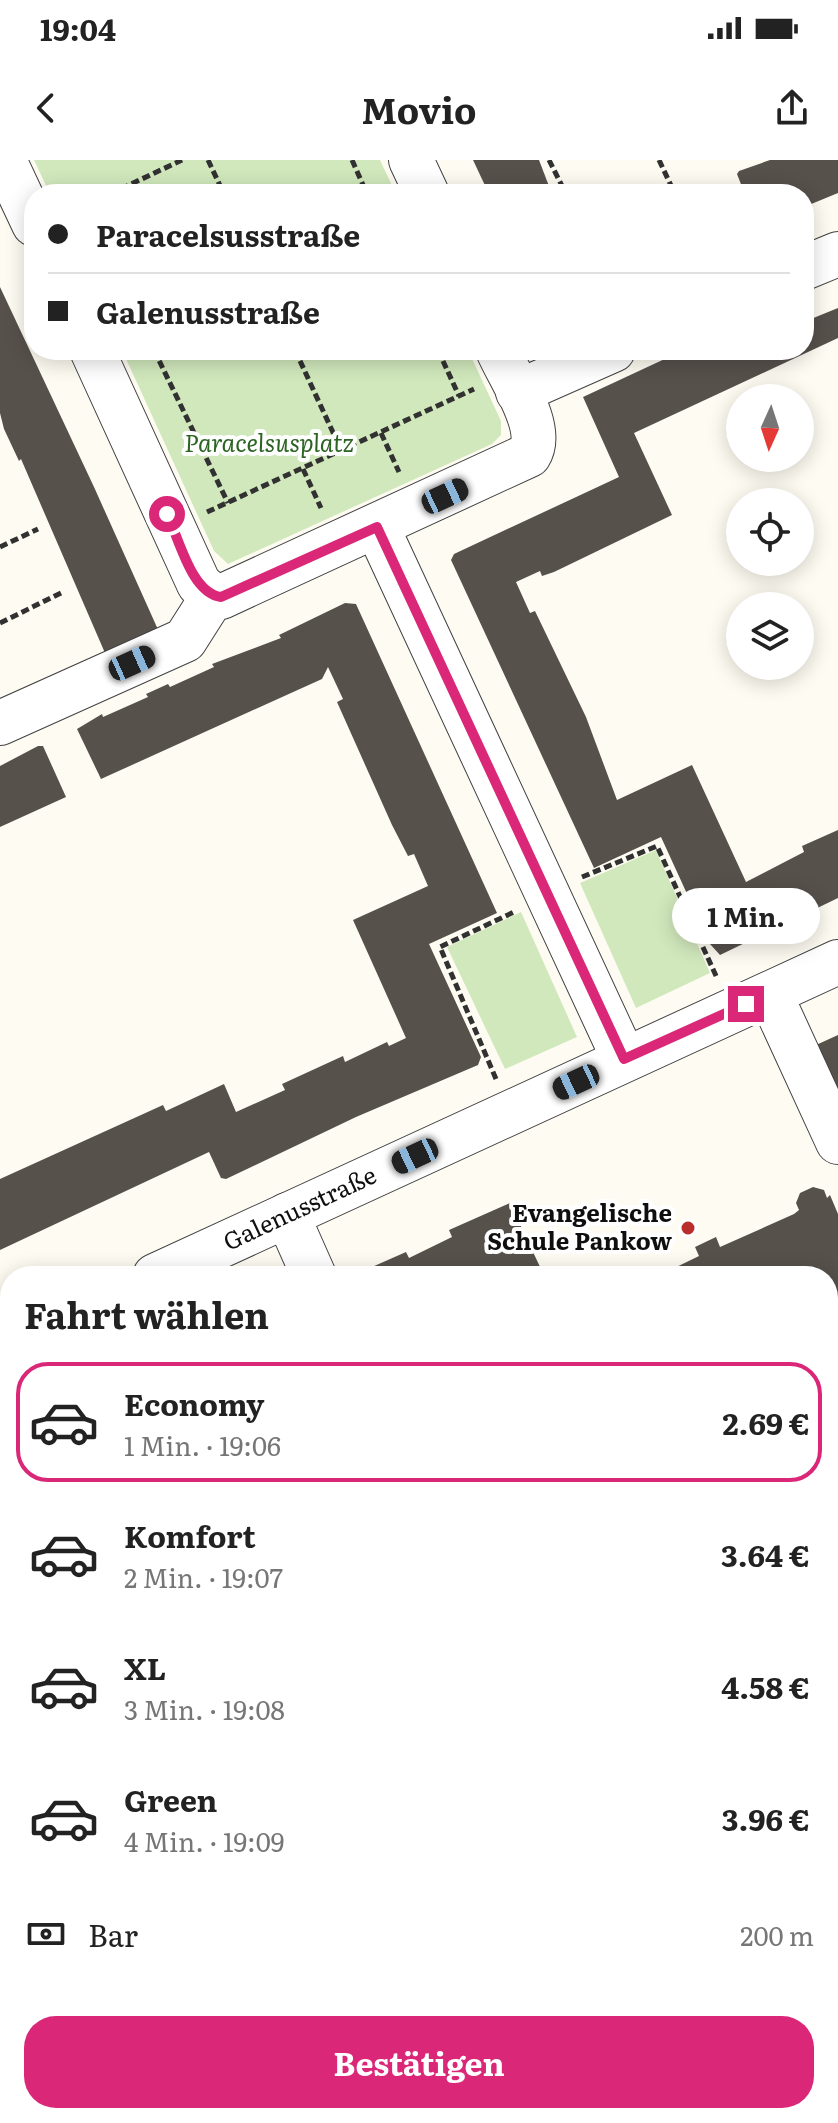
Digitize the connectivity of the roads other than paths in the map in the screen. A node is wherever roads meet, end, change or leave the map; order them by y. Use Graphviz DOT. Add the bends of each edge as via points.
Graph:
graph roads {
  1 [pos="4,160"];
  2 [pos="411,160"];
  3 [pos="422,184"];
  4 [pos="24,203"];
  5 [pos="838,254"];
  6 [pos="814,264"];
  7 [pos="97,360"];
  8 [pos="569,360"];
  9 [pos="499,376"];
  10 [pos="377,527"];
  11 [pos="213,596"];
  12 [pos="0,723"];
  13 [pos="838,962"];
  14 [pos="770,994"];
  15 [pos="624,1059"];
  16 [pos="838,1142"];
  17 [pos="287,1215"];
  18 [pos="177,1266"];
  19 [pos="310,1266"];
  1 -- 4 [label="street"];
  2 -- 3 [label="street"];
  5 -- 6 [label="street"];
  7 -- 11 [label="street" via="199,584"];
  8 -- 9 [label="street"];
  9 -- 10 [label="street" via="536,431 529,455"];
  10 -- 11 [label="street" via="230,595"];
  10 -- 15 [label="street"];
  11 -- 12 [label="street" via="185,640"];
  13 -- 14 [label="street, Galenusstraße"];
  14 -- 15 [label="street, Galenusstraße"];
  14 -- 16 [label="street"];
  15 -- 17 [label="street, Galenusstraße"];
  17 -- 18 [label="street, Galenusstraße"];
  17 -- 19 [label="street"];
}
